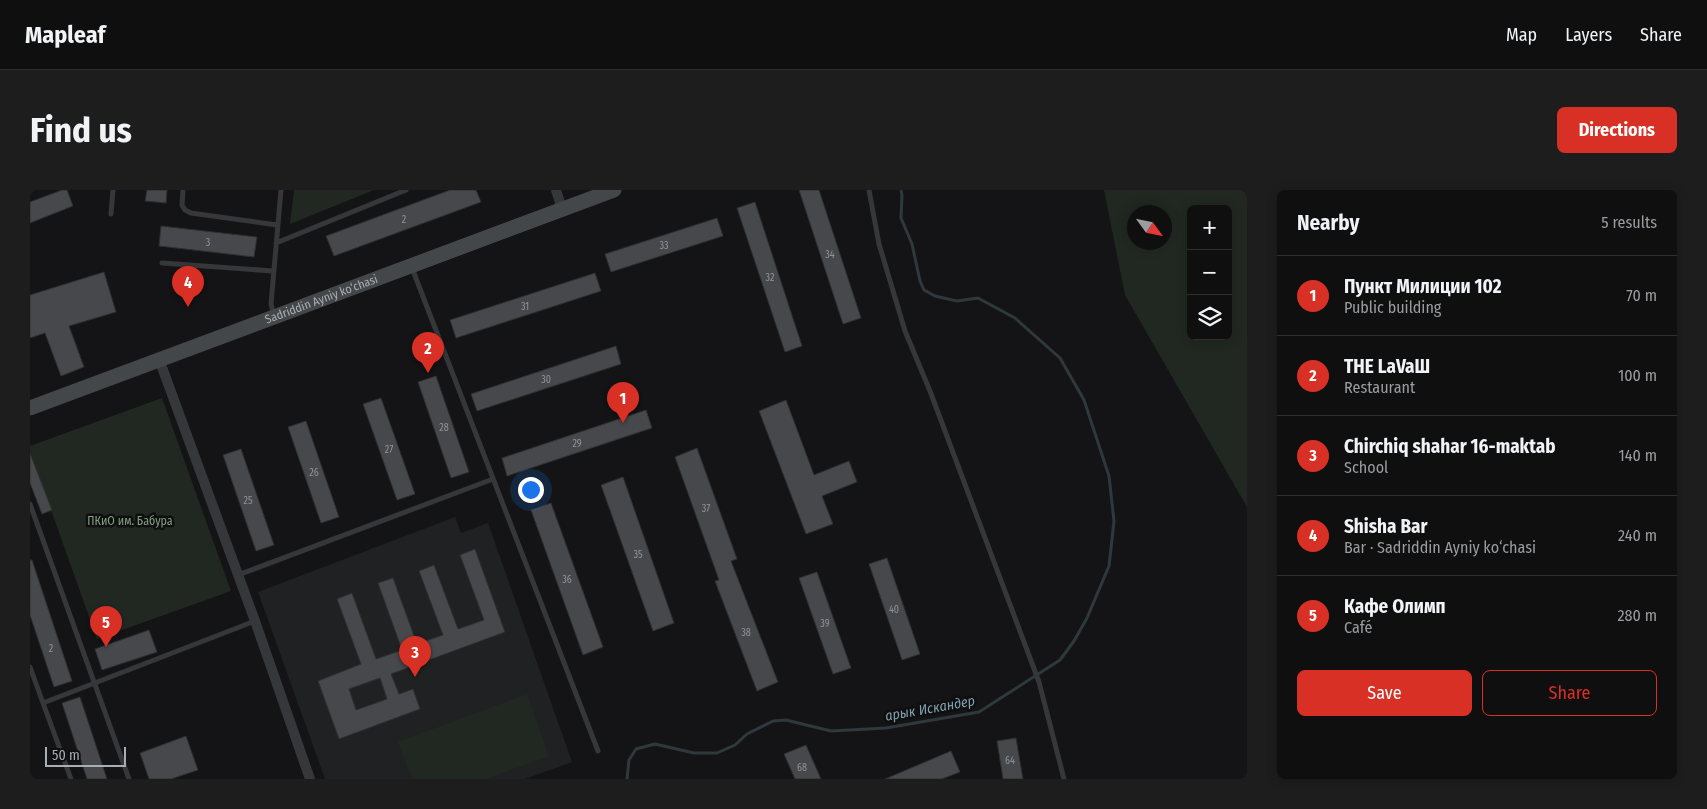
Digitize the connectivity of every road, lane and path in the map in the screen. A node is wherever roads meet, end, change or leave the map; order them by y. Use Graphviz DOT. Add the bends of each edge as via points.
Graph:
graph roads {
  1 [pos="113,190"];
  2 [pos="183,190"];
  3 [pos="281,190"];
  4 [pos="406,190"];
  5 [pos="556,190"];
  6 [pos="614,190"];
  7 [pos="869,190"];
  8 [pos="562,209"];
  9 [pos="111,214"];
  10 [pos="277,225"];
  11 [pos="276,243"];
  12 [pos="162,263"];
  13 [pos="411,266"];
  14 [pos="273,272"];
  15 [pos="274,316"];
  16 [pos="159,359"];
  17 [pos="30,408"];
  18 [pos="493,479"];
  19 [pos="30,504"];
  20 [pos="32,513"];
  21 [pos="238,574"];
  22 [pos="255,621"];
  23 [pos="30,667"];
  24 [pos="94,683"];
  25 [pos="43,703"];
  26 [pos="598,751"];
  27 [pos="71,779"];
  28 [pos="130,779"];
  29 [pos="310,779"];
  30 [pos="1064,779"];
  1 -- 9 [label="lane"];
  2 -- 10 [label="lane" via="182,206 185,210"];
  3 -- 10 [label="lane"];
  4 -- 11 [label="lane"];
  5 -- 8 [label="street"];
  6 -- 8 [label="street, Sadriddin Ayniy ko‘chasi"];
  7 -- 30 [label="lane" via="879,244 906,331 1039,682"];
  8 -- 13 [label="street, Sadriddin Ayniy ko‘chasi"];
  10 -- 11 [label="lane"];
  11 -- 14 [label="lane"];
  12 -- 14 [label="lane"];
  13 -- 15 [label="street, Sadriddin Ayniy ko‘chasi"];
  13 -- 18 [label="lane"];
  14 -- 15 [label="lane" via="271,304"];
  15 -- 16 [label="street, Sadriddin Ayniy ko‘chasi"];
  16 -- 17 [label="street, Sadriddin Ayniy ko‘chasi"];
  16 -- 21 [label="street"];
  18 -- 21 [label="lane"];
  18 -- 26 [label="lane"];
  19 -- 20 [label="lane"];
  20 -- 24 [label="lane"];
  21 -- 22 [label="street"];
  22 -- 24 [label="lane"];
  22 -- 29 [label="street"];
  23 -- 25 [label="lane"];
  24 -- 25 [label="lane"];
  24 -- 28 [label="lane"];
  25 -- 27 [label="lane"];
}
